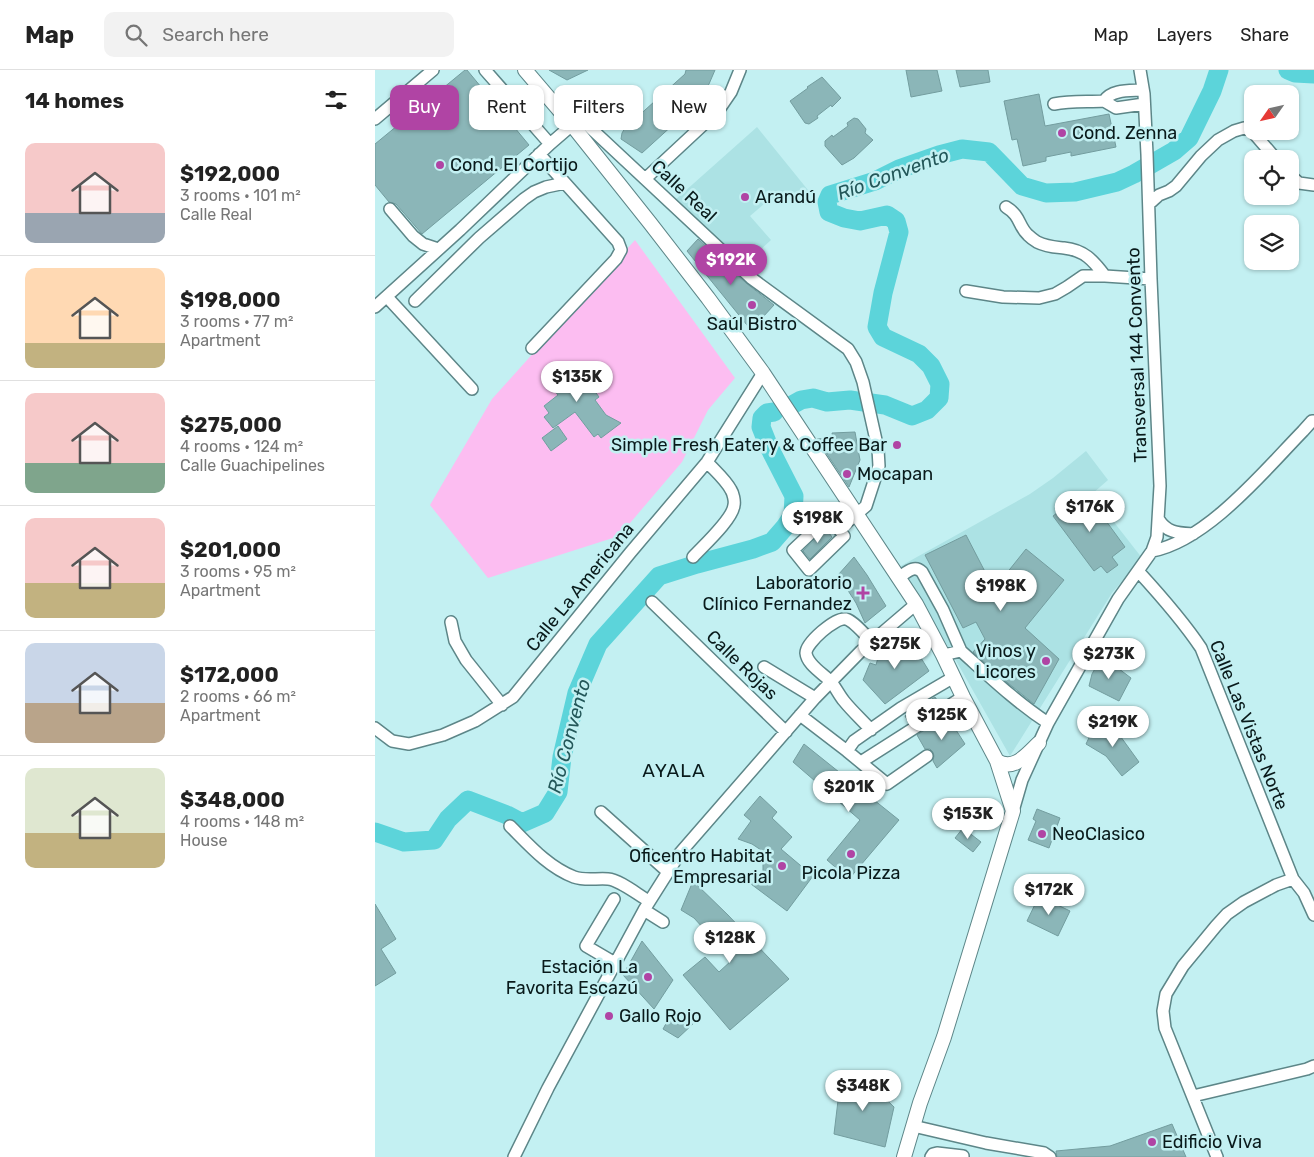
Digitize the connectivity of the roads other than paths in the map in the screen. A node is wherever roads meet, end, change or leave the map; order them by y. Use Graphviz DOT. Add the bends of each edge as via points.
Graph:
graph roads {
  1 [pos="433,70"];
  2 [pos="485,70"];
  3 [pos="525,70"];
  4 [pos="740,70"];
  5 [pos="1141,70"];
  6 [pos="1143,90"];
  7 [pos="1104,101"];
  8 [pos="554,104"];
  9 [pos="1054,104"];
  10 [pos="1144,104"];
  11 [pos="375,119"];
  12 [pos="566,130"];
  13 [pos="576,130"];
  14 [pos="592,130"];
  15 [pos="550,144"];
  16 [pos="1268,150"];
  17 [pos="539,154"];
  18 [pos="645,180"];
  19 [pos="565,183"];
  20 [pos="1299,183"];
  21 [pos="1314,185"];
  22 [pos="1149,204"];
  23 [pos="1006,207"];
  24 [pos="390,209"];
  25 [pos="438,249"];
  26 [pos="1105,276"];
  27 [pos="1151,279"];
  28 [pos="966,291"];
  29 [pos="387,297"];
  30 [pos="415,301"];
  31 [pos="375,306"];
  32 [pos="532,348"];
  33 [pos="763,374"];
  34 [pos="472,389"];
  35 [pos="1313,420"];
  36 [pos="1314,435"];
  37 [pos="707,462"];
  38 [pos="857,515"];
  39 [pos="1159,520"];
  40 [pos="839,529"];
  41 [pos="1193,534"];
  42 [pos="1153,551"];
  43 [pos="693,557"];
  44 [pos="1138,571"];
  45 [pos="898,578"];
  46 [pos="652,602"];
  47 [pos="916,604"];
  48 [pos="451,622"];
  49 [pos="872,642"];
  50 [pos="961,651"];
  51 [pos="943,655"];
  52 [pos="764,668"];
  53 [pos="953,676"];
  54 [pos="831,682"];
  55 [pos="818,695"];
  56 [pos="963,697"];
  57 [pos="843,700"];
  58 [pos="502,705"];
  59 [pos="800,715"];
  60 [pos="1048,722"];
  61 [pos="375,728"];
  62 [pos="871,730"];
  63 [pos="786,732"];
  64 [pos="1039,743"];
  65 [pos="847,751"];
  66 [pos="927,756"];
  67 [pos="997,760"];
  68 [pos="861,762"];
  69 [pos="1013,811"];
  70 [pos="601,812"];
  71 [pos="510,826"];
  72 [pos="668,872"];
  73 [pos="1293,879"];
  74 [pos="614,899"];
  75 [pos="647,905"];
  76 [pos="1314,915"];
  77 [pos="663,922"];
  78 [pos="615,963"];
  79 [pos="1314,1066"];
  80 [pos="1193,1096"];
  81 [pos="913,1126"];
  82 [pos="963,1156"];
  83 [pos="514,1157"];
  84 [pos="904,1157"];
  85 [pos="931,1157"];
  86 [pos="1050,1157"];
  87 [pos="1217,1157"];
  1 -- 11 [label="street"];
  2 -- 15 [label="street"];
  3 -- 8 [label="main road"];
  4 -- 18 [label="street" via="731,92 718,110"];
  5 -- 6 [label="street, Transversal 144 Convento"];
  6 -- 7 [label="street" via="1113,93"];
  6 -- 10 [label="street, Transversal 144 Convento"];
  7 -- 9 [label="street"];
  7 -- 10 [label="street" via="1116,108"];
  10 -- 22 [label="street, Transversal 144 Convento"];
  12 -- 15 [label="street"];
  13 -- 33 [label="main road"];
  14 -- 18 [label="street, Calle Real"];
  15 -- 17 [label="street"];
  16 -- 22 [label="street" via="1251,130 1234,131 1201,156 1176,186"];
  17 -- 19 [label="street"];
  17 -- 25 [label="street"];
  18 -- 38 [label="street, Calle Real" via="751,278 848,349 863,382 879,466 866,506"];
  19 -- 30 [label="street" via="540,189 524,199"];
  19 -- 32 [label="street" via="618,242 621,250"];
  20 -- 21 [label="street"];
  22 -- 27 [label="street, Transversal 144 Convento"];
  23 -- 26 [label="street" via="1013,212 1026,234 1050,248 1084,253"];
  24 -- 25 [label="street" via="413,236"];
  25 -- 29 [label="street"];
  26 -- 27 [label="street"];
  26 -- 28 [label="street" via="1083,276 1055,294 1039,298"];
  27 -- 39 [label="street, Transversal 144 Convento"];
  29 -- 31 [label="street"];
  29 -- 34 [label="street"];
  33 -- 37 [label="street, Calle La Americana"];
  33 -- 38 [label="main road"];
  35 -- 36 [label="street"];
  35 -- 41 [label="street" via="1236,500"];
  37 -- 43 [label="street" via="732,491 735,504 731,514"];
  37 -- 58 [label="street, Calle La Americana" via="513,698"];
  38 -- 40 [label="street"];
  38 -- 45 [label="main road"];
  39 -- 41 [label="street" via="1170,531"];
  39 -- 42 [label="street, Transversal 144 Convento"];
  40 -- 40 [label="street" via="829,516 793,550 809,570 844,536"];
  41 -- 42 [label="street"];
  42 -- 44 [label="street, Transversal 144 Convento"];
  44 -- 60 [label="street, Transversal 144 Convento" via="1118,599"];
  44 -- 73 [label="street, Calle Las Vistas Norte" via="1201,648"];
  45 -- 47 [label="main road"];
  45 -- 50 [label="street" via="916,568 922,572"];
  46 -- 63 [label="street, Calle Rojas"];
  47 -- 49 [label="street"];
  47 -- 51 [label="main road"];
  48 -- 58 [label="street" via="455,640 466,660"];
  49 -- 54 [label="street"];
  49 -- 54 [label="street" via="847,620 839,619 818,635 806,654"];
  50 -- 51 [label="street"];
  50 -- 60 [label="street" via="1029,710"];
  51 -- 53 [label="main road"];
  52 -- 55 [label="street"];
  53 -- 56 [label="main road"];
  53 -- 62 [label="street"];
  54 -- 55 [label="street"];
  54 -- 57 [label="street"];
  55 -- 57 [label="street"];
  55 -- 59 [label="street"];
  56 -- 67 [label="main road"];
  56 -- 68 [label="street"];
  57 -- 62 [label="street"];
  58 -- 61 [label="street, Calle La Americana" via="451,732 409,744 392,741"];
  59 -- 63 [label="street"];
  59 -- 65 [label="street"];
  60 -- 64 [label="street, Transversal 144 Convento"];
  62 -- 65 [label="street" via="853,742"];
  63 -- 72 [label="street"];
  64 -- 67 [label="main road" via="1016,762 1003,764"];
  64 -- 69 [label="street, Transversal 144 Convento" via="1022,780"];
  65 -- 68 [label="street"];
  66 -- 68 [label="street" via="887,784"];
  67 -- 69 [label="main road"];
  69 -- 81 [label="main road" via="947,1028"];
  70 -- 72 [label="street"];
  71 -- 75 [label="street" via="559,870 576,878 615,880"];
  72 -- 75 [label="street"];
  73 -- 76 [label="street, Calle Las Vistas Norte"];
  73 -- 80 [label="street" via="1260,893 1227,914 1183,966 1166,994 1165,1028"];
  74 -- 78 [label="street" via="587,946"];
  75 -- 77 [label="street"];
  75 -- 78 [label="street"];
  78 -- 83 [label="street"];
  79 -- 80 [label="street"];
  80 -- 87 [label="street"];
  81 -- 84 [label="main road"];
  81 -- 86 [label="street" via="1044,1153"];
  82 -- 85 [label="street" via="937,1153"];
}
